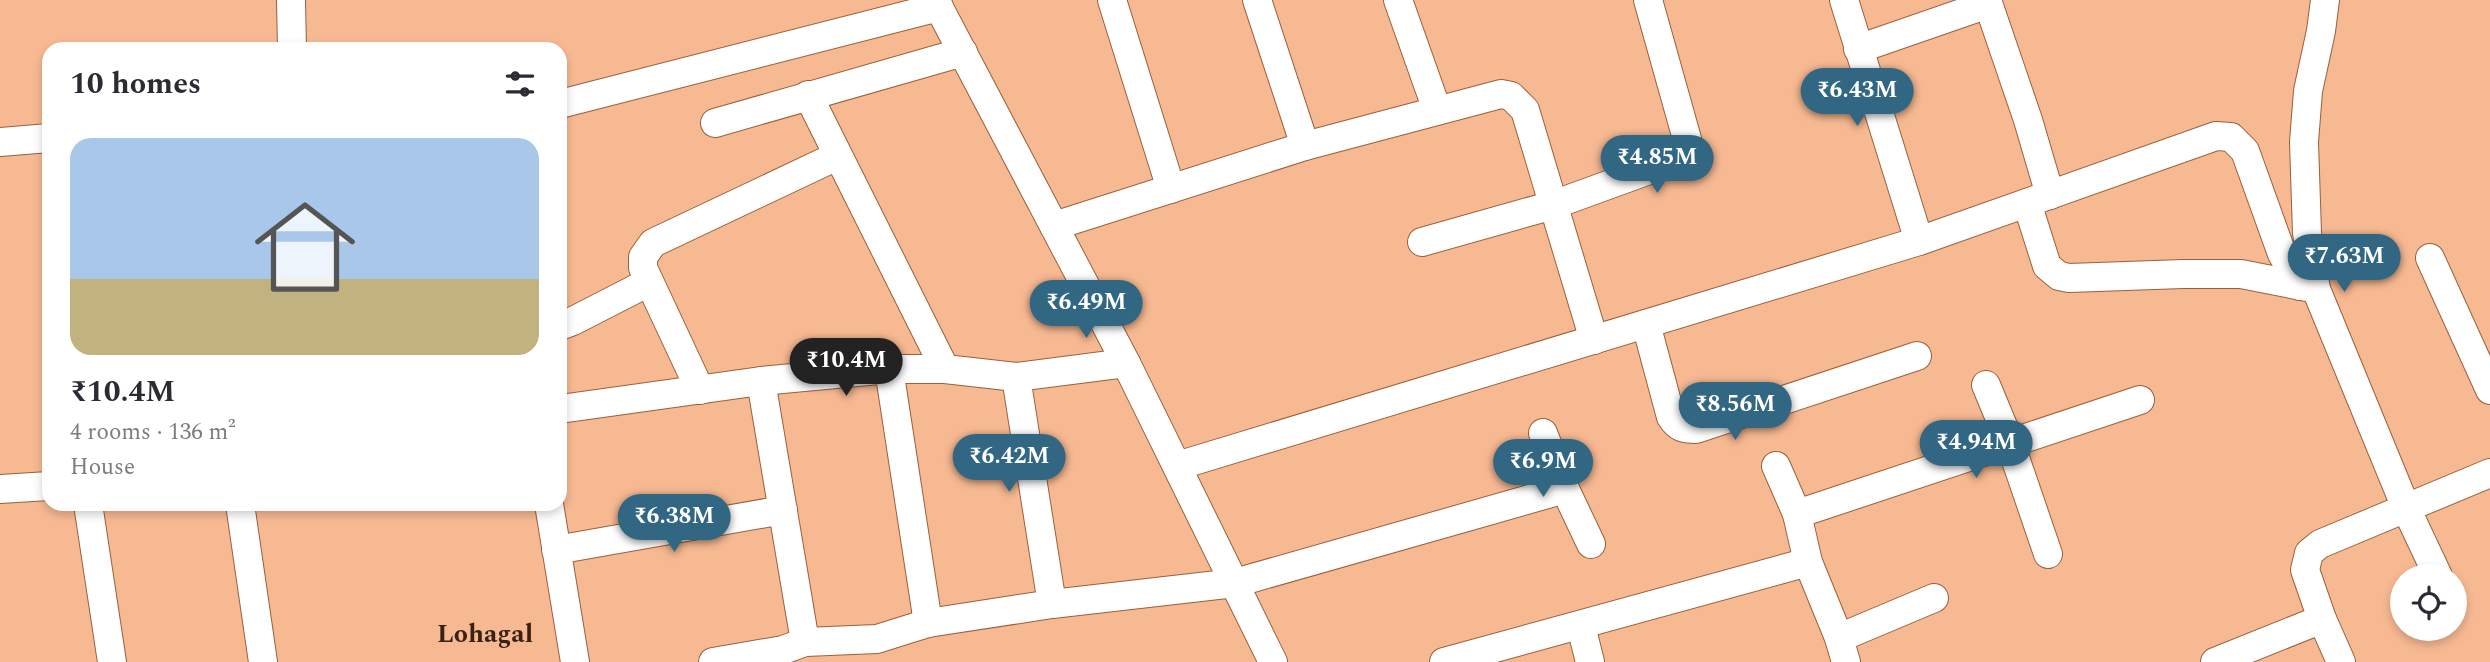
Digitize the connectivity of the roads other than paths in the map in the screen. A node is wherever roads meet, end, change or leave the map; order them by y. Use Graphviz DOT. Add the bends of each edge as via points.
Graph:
graph roads {
  1 [pos="291,0"];
  2 [pos="1112,0"];
  3 [pos="1257,0"];
  4 [pos="1398,0"];
  5 [pos="1648,0"];
  6 [pos="1844,0"];
  7 [pos="2325,0"];
  8 [pos="1987,2"];
  9 [pos="937,3"];
  10 [pos="292,42"];
  11 [pos="1858,49"];
  12 [pos="963,52"];
  13 [pos="808,95"];
  14 [pos="567,102"];
  15 [pos="1437,110"];
  16 [pos="715,123"];
  17 [pos="42,139"];
  18 [pos="0,142"];
  19 [pos="1305,146"];
  20 [pos="836,156"];
  21 [pos="1171,189"];
  22 [pos="2039,199"];
  23 [pos="1553,205"];
  24 [pos="1054,226"];
  25 [pos="1919,241"];
  26 [pos="1422,242"];
  27 [pos="2430,258"];
  28 [pos="649,282"];
  29 [pos="2308,287"];
  30 [pos="567,323"];
  31 [pos="1646,324"];
  32 [pos="1594,340"];
  33 [pos="1917,356"];
  34 [pos="1126,363"];
  35 [pos="889,369"];
  36 [pos="945,369"];
  37 [pos="1016,377"];
  38 [pos="761,381"];
  39 [pos="1986,385"];
  40 [pos="700,390"];
  41 [pos="2490,390"];
  42 [pos="2140,400"];
  43 [pos="567,409"];
  44 [pos="1543,433"];
  45 [pos="2010,443"];
  46 [pos="1177,466"];
  47 [pos="1776,466"];
  48 [pos="2490,473"];
  49 [pos="42,486"];
  50 [pos="0,489"];
  51 [pos="1565,489"];
  52 [pos="2406,509"];
  53 [pos="783,510"];
  54 [pos="90,511"];
  55 [pos="241,511"];
  56 [pos="550,511"];
  57 [pos="1797,514"];
  58 [pos="1591,544"];
  59 [pos="556,550"];
  60 [pos="2048,554"];
  61 [pos="1808,562"];
  62 [pos="2432,564"];
  63 [pos="1235,583"];
  64 [pos="1934,598"];
  65 [pos="1052,604"];
  66 [pos="2322,619"];
  67 [pos="928,623"];
  68 [pos="1581,626"];
  69 [pos="1843,650"];
  70 [pos="791,651"];
  71 [pos="879,651"];
  72 [pos="112,662"];
  73 [pos="263,662"];
  74 [pos="575,662"];
  75 [pos="713,662"];
  76 [pos="1273,662"];
  77 [pos="1444,662"];
  78 [pos="1590,662"];
  79 [pos="2215,662"];
  80 [pos="2341,662"];
  1 -- 10 [label="street"];
  2 -- 21 [label="street"];
  3 -- 19 [label="street"];
  4 -- 15 [label="street"];
  5 -- 23 [label="street" via="1689,150 1673,163"];
  6 -- 11 [label="street"];
  7 -- 29 [label="street" via="2308,91 2304,142"];
  8 -- 11 [label="street"];
  8 -- 22 [label="street" via="2028,120"];
  9 -- 12 [label="street"];
  9 -- 14 [label="street"];
  11 -- 25 [label="street"];
  12 -- 13 [label="street"];
  12 -- 24 [label="street"];
  13 -- 16 [label="street"];
  13 -- 20 [label="street"];
  15 -- 19 [label="street"];
  15 -- 23 [label="street" via="1501,94 1511,96 1525,110"];
  17 -- 18 [label="street"];
  19 -- 21 [label="street"];
  20 -- 28 [label="street" via="653,243 643,257"];
  20 -- 36 [label="street"];
  21 -- 24 [label="street"];
  22 -- 25 [label="street"];
  22 -- 29 [label="street" via="2047,267 2059,276 2241,274"];
  22 -- 29 [label="street" via="2216,136 2231,137 2245,151 2281,254"];
  23 -- 26 [label="street"];
  23 -- 32 [label="street"];
  24 -- 34 [label="street"];
  25 -- 31 [label="street"];
  27 -- 41 [label="street"];
  28 -- 30 [label="street"];
  28 -- 40 [label="street"];
  29 -- 52 [label="street"];
  31 -- 32 [label="street"];
  31 -- 33 [label="street" via="1671,417 1684,428 1696,429"];
  32 -- 46 [label="street"];
  34 -- 37 [label="street"];
  34 -- 46 [label="street"];
  35 -- 36 [label="street"];
  35 -- 38 [label="street"];
  35 -- 67 [label="street"];
  36 -- 37 [label="street"];
  37 -- 65 [label="street"];
  38 -- 40 [label="street"];
  38 -- 53 [label="street"];
  39 -- 45 [label="street"];
  40 -- 43 [label="street"];
  42 -- 45 [label="street"];
  44 -- 51 [label="street"];
  45 -- 57 [label="street"];
  45 -- 60 [label="street"];
  46 -- 63 [label="street"];
  47 -- 57 [label="street"];
  48 -- 52 [label="street"];
  49 -- 50 [label="street"];
  51 -- 58 [label="street"];
  51 -- 63 [label="street"];
  52 -- 62 [label="street"];
  52 -- 66 [label="street" via="2320,544 2309,553 2305,570"];
  53 -- 59 [label="street"];
  53 -- 70 [label="street"];
  54 -- 72 [label="street"];
  55 -- 73 [label="street"];
  56 -- 59 [label="street"];
  57 -- 61 [label="street"];
  59 -- 74 [label="street"];
  61 -- 68 [label="street"];
  61 -- 69 [label="street"];
  63 -- 65 [label="street"];
  63 -- 76 [label="street"];
  64 -- 69 [label="street"];
  65 -- 67 [label="street"];
  66 -- 79 [label="street"];
  66 -- 80 [label="street"];
  67 -- 71 [label="street"];
  68 -- 77 [label="street"];
  68 -- 78 [label="street"];
  70 -- 71 [label="street"];
  70 -- 75 [label="street"];
}
